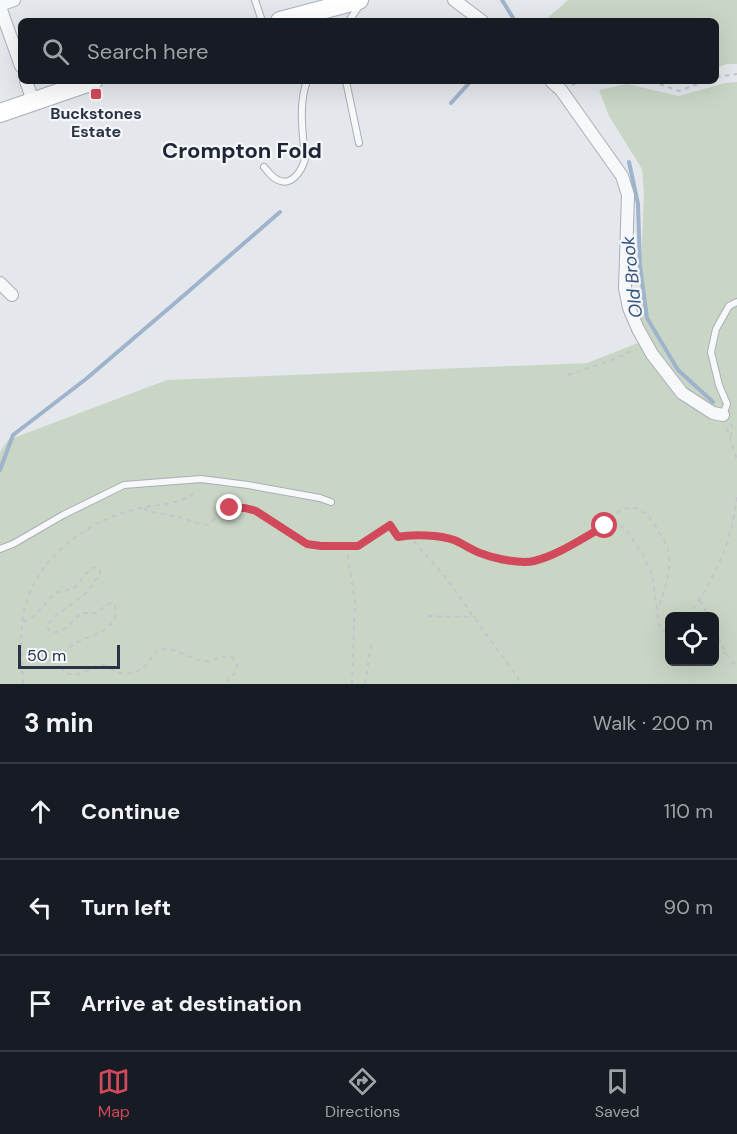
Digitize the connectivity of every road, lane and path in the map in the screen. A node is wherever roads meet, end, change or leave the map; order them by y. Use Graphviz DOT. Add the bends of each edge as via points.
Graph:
graph roads {
  1 [pos="14,0"];
  2 [pos="255,0"];
  3 [pos="361,0"];
  4 [pos="454,0"];
  5 [pos="0,6"];
  6 [pos="261,18"];
  7 [pos="292,18"];
  8 [pos="351,18"];
  9 [pos="478,18"];
  10 [pos="18,57"];
  11 [pos="737,74"];
  12 [pos="719,77"];
  13 [pos="27,84"];
  14 [pos="84,84"];
  15 [pos="306,84"];
  16 [pos="347,84"];
  17 [pos="554,84"];
  18 [pos="659,84"];
  19 [pos="697,84"];
  20 [pos="33,101"];
  21 [pos="0,113"];
  22 [pos="358,143"];
  23 [pos="264,167"];
  24 [pos="0,283"];
  25 [pos="12,295"];
  26 [pos="737,302"];
  27 [pos="635,350"];
  28 [pos="568,375"];
  29 [pos="723,415"];
  30 [pos="737,460"];
  31 [pos="201,479"];
  32 [pos="737,494"];
  33 [pos="331,502"];
  34 [pos="144,508"];
  35 [pos="603,527"];
  36 [pos="405,535"];
  37 [pos="346,546"];
  38 [pos="0,549"];
  39 [pos="700,600"];
  40 [pos="690,612"];
  41 [pos="706,612"];
  42 [pos="658,614"];
  43 [pos="428,616"];
  44 [pos="475,617"];
  45 [pos="23,622"];
  46 [pos="665,633"];
  47 [pos="719,640"];
  48 [pos="371,645"];
  49 [pos="719,653"];
  50 [pos="726,653"];
  51 [pos="737,668"];
  52 [pos="23,684"];
  53 [pos="224,684"];
  54 [pos="352,684"];
  55 [pos="364,684"];
  56 [pos="522,684"];
  1 -- 5 [label="street"];
  2 -- 6 [label="lane"];
  3 -- 7 [label="main road"];
  3 -- 8 [label="lane"];
  4 -- 9 [label="street"];
  5 -- 10 [label="street"];
  11 -- 12 [label="path"];
  13 -- 20 [label="street"];
  14 -- 20 [label="main road"];
  15 -- 23 [label="lane" via="303,166 297,175 284,182"];
  16 -- 22 [label="lane"];
  17 -- 29 [label="street" via="622,176 628,195 625,288 638,329 682,393"];
  18 -- 19 [label="path" via="679,91"];
  20 -- 21 [label="main road"];
  24 -- 25 [label="street"];
  26 -- 29 [label="lane" via="729,306 716,329 711,352 727,404"];
  27 -- 28 [label="path"];
  29 -- 30 [label="path"];
  31 -- 33 [label="lane"];
  31 -- 34 [label="path" via="200,487 191,496"];
  31 -- 38 [label="lane" via="124,485"];
  32 -- 39 [label="path" via="723,556"];
  34 -- 37 [label="path" via="203,525 230,508 245,508 307,544"];
  34 -- 45 [label="path" via="97,524 61,549 33,586"];
  35 -- 36 [label="path" via="563,550 533,561 484,555 442,537"];
  35 -- 42 [label="path" via="617,525 626,529 638,546 652,574"];
  35 -- 42 [label="path" via="610,517 631,507 654,521 669,554"];
  36 -- 37 [label="path" via="398,537 390,525 358,546"];
  36 -- 44 [label="path" via="444,574"];
  37 -- 54 [label="path" via="355,601"];
  39 -- 40 [label="path"];
  39 -- 41 [label="path"];
  42 -- 46 [label="path"];
  43 -- 44 [label="path"];
  44 -- 56 [label="path"];
  45 -- 52 [label="path"];
  45 -- 53 [label="path" via="55,593 74,588 96,567 100,574 86,593 47,626 49,631 62,632 81,613 97,613 111,603 116,606 114,620 70,646 60,664 63,671 81,673 101,665 122,674 140,671 157,650 165,648 208,661 232,657 236,671"];
  47 -- 50 [label="path"];
  48 -- 55 [label="path"];
  49 -- 50 [label="path"];
  50 -- 51 [label="path"];
}
